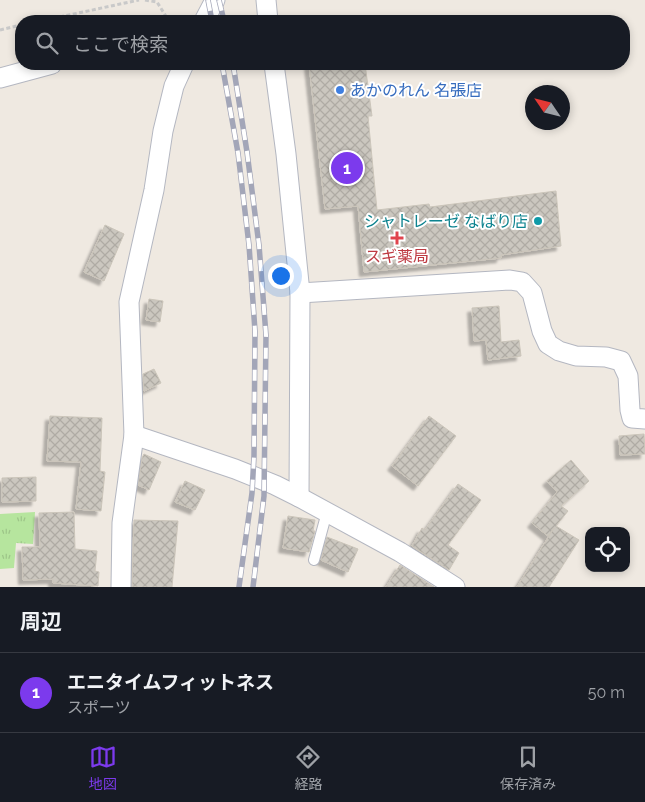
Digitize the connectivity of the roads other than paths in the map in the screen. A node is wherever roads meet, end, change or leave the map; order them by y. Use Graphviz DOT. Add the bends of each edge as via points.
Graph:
graph roads {
  1 [pos="215,0"];
  2 [pos="266,0"];
  3 [pos="207,15"];
  4 [pos="267,15"];
  5 [pos="30,70"];
  6 [pos="181,70"];
  7 [pos="275,70"];
  8 [pos="0,78"];
  9 [pos="300,293"];
  10 [pos="645,419"];
  11 [pos="134,435"];
  12 [pos="299,497"];
  13 [pos="327,512"];
  14 [pos="314,560"];
  15 [pos="121,587"];
  16 [pos="455,587"];
  1 -- 3 [label="street"];
  2 -- 4 [label="street"];
  5 -- 8 [label="street"];
  6 -- 11 [label="street" via="163,131 154,190 129,302"];
  7 -- 9 [label="street"];
  9 -- 10 [label="street" via="510,280 522,282 532,293 548,344 576,356 621,361 628,376 632,418"];
  9 -- 12 [label="street"];
  11 -- 12 [label="street" via="235,469"];
  11 -- 15 [label="street" via="122,523"];
  12 -- 13 [label="street"];
  13 -- 14 [label="lane"];
  13 -- 16 [label="street"];
}
